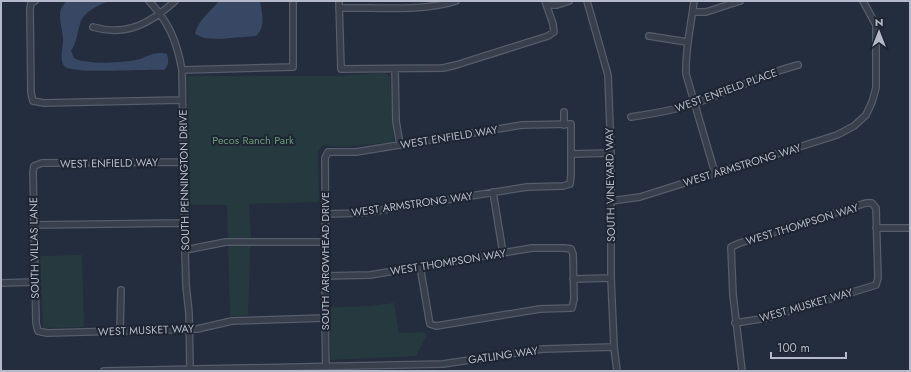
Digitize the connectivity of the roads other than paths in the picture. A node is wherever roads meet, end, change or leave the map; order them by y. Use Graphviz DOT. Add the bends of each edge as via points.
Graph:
graph roads {
  1 [pos="35,1"];
  2 [pos="149,1"];
  3 [pos="175,1"];
  4 [pos="293,1"];
  5 [pos="338,1"];
  6 [pos="456,1"];
  7 [pos="569,1"];
  8 [pos="587,1"];
  9 [pos="694,1"];
  10 [pos="740,1"];
  11 [pos="864,1"];
  12 [pos="548,2"];
  13 [pos="339,8"];
  14 [pos="693,12"];
  15 [pos="161,14"];
  16 [pos="93,26"];
  17 [pos="649,36"];
  18 [pos="687,42"];
  19 [pos="798,65"];
  20 [pos="395,69"];
  21 [pos="182,70"];
  22 [pos="182,100"];
  23 [pos="694,104"];
  24 [pos="564,112"];
  25 [pos="631,117"];
  26 [pos="564,125"];
  27 [pos="400,145"];
  28 [pos="328,152"];
  29 [pos="611,153"];
  30 [pos="571,154"];
  31 [pos="184,162"];
  32 [pos="34,166"];
  33 [pos="715,173"];
  34 [pos="493,192"];
  35 [pos="611,200"];
  36 [pos="326,214"];
  37 [pos="184,223"];
  38 [pos="34,225"];
  39 [pos="876,228"];
  40 [pos="910,228"];
  41 [pos="326,242"];
  42 [pos="185,250"];
  43 [pos="503,253"];
  44 [pos="420,266"];
  45 [pos="324,276"];
  46 [pos="611,278"];
  47 [pos="573,279"];
  48 [pos="35,282"];
  49 [pos="1,283"];
  50 [pos="121,290"];
  51 [pos="325,318"];
  52 [pos="735,323"];
  53 [pos="189,330"];
  54 [pos="38,331"];
  55 [pos="120,331"];
  56 [pos="614,347"];
  57 [pos="190,368"];
  58 [pos="326,369"];
  59 [pos="104,371"];
  60 [pos="618,371"];
  61 [pos="742,371"];
  1 -- 22 [label="street" via="31,3 30,9 33,101 44,103"];
  2 -- 15 [label="street, SOUTH PENNINGTON DRIVE"];
  3 -- 15 [label="street"];
  4 -- 21 [label="street" via="293,67"];
  5 -- 13 [label="street"];
  6 -- 13 [label="street" via="425,7"];
  7 -- 12 [label="street" via="557,5"];
  8 -- 29 [label="street, SOUTH VINEYARD WAY" via="608,75"];
  9 -- 14 [label="street"];
  10 -- 14 [label="street" via="706,12"];
  11 -- 33 [label="street, WEST ARMSTRONG WAY" via="876,25 876,88 866,115 854,126 837,135"];
  12 -- 20 [label="street" via="554,32 548,36 443,68"];
  13 -- 20 [label="street" via="341,69"];
  14 -- 18 [label="street"];
  15 -- 16 [label="street" via="141,25 123,30 105,30"];
  15 -- 21 [label="street, SOUTH PENNINGTON DRIVE" via="179,53"];
  17 -- 18 [label="street"];
  18 -- 23 [label="street" via="686,74"];
  19 -- 23 [label="street, WEST ENFIELD PLACE"];
  20 -- 27 [label="street" via="396,121"];
  21 -- 22 [label="street, SOUTH PENNINGTON DRIVE"];
  22 -- 31 [label="street, SOUTH PENNINGTON DRIVE"];
  23 -- 25 [label="street, WEST ENFIELD PLACE"];
  23 -- 33 [label="street"];
  24 -- 26 [label="street"];
  26 -- 27 [label="street, WEST ENFIELD WAY" via="522,126"];
  26 -- 30 [label="street, WEST ENFIELD WAY" via="571,124"];
  27 -- 28 [label="street, WEST ENFIELD WAY" via="356,152"];
  28 -- 36 [label="street, SOUTH ARROWHEAD DRIVE" via="325,158"];
  29 -- 30 [label="street"];
  29 -- 35 [label="street, SOUTH VINEYARD WAY"];
  30 -- 34 [label="street, WEST ARMSTRONG WAY" via="570,184"];
  31 -- 32 [label="street, WEST ENFIELD WAY"];
  31 -- 37 [label="street, SOUTH PENNINGTON DRIVE"];
  32 -- 38 [label="street, SOUTH VILLAS LANE"];
  33 -- 35 [label="street, WEST ARMSTRONG WAY" via="640,197"];
  34 -- 36 [label="street, WEST ARMSTRONG WAY" via="363,214"];
  34 -- 43 [label="street"];
  35 -- 46 [label="street, SOUTH VINEYARD WAY"];
  36 -- 41 [label="street, SOUTH ARROWHEAD DRIVE"];
  37 -- 38 [label="street"];
  37 -- 42 [label="street, SOUTH PENNINGTON DRIVE"];
  38 -- 48 [label="street, SOUTH VILLAS LANE"];
  39 -- 40 [label="street"];
  39 -- 52 [label="street, WEST MUSKET WAY" via="876,284 767,318"];
  39 -- 52 [label="street, WEST THOMPSON WAY" via="876,208 872,203 731,247"];
  41 -- 42 [label="street" via="226,242"];
  41 -- 45 [label="street, SOUTH ARROWHEAD DRIVE"];
  42 -- 53 [label="street, SOUTH PENNINGTON DRIVE"];
  43 -- 44 [label="street, WEST THOMPSON WAY"];
  43 -- 47 [label="street, WEST THOMPSON WAY" via="532,248 571,249"];
  44 -- 45 [label="street, WEST THOMPSON WAY" via="370,275"];
  44 -- 47 [label="street" via="430,324 436,326 540,309 572,308"];
  45 -- 51 [label="street, SOUTH ARROWHEAD DRIVE"];
  46 -- 47 [label="street"];
  46 -- 56 [label="street, SOUTH VINEYARD WAY"];
  48 -- 49 [label="street"];
  48 -- 54 [label="street, SOUTH VILLAS LANE"];
  50 -- 55 [label="street"];
  51 -- 53 [label="street, WEST MUSKET WAY" via="232,321"];
  51 -- 58 [label="street, SOUTH ARROWHEAD DRIVE"];
  52 -- 61 [label="street"];
  53 -- 55 [label="street, WEST MUSKET WAY"];
  53 -- 57 [label="street, SOUTH PENNINGTON DRIVE"];
  54 -- 55 [label="street, WEST MUSKET WAY"];
  56 -- 58 [label="street, GATLING WAY" via="543,349 443,364"];
  56 -- 60 [label="street, SOUTH VINEYARD WAY"];
  57 -- 58 [label="street, GATLING WAY"];
  57 -- 59 [label="street, GATLING WAY"];
}
